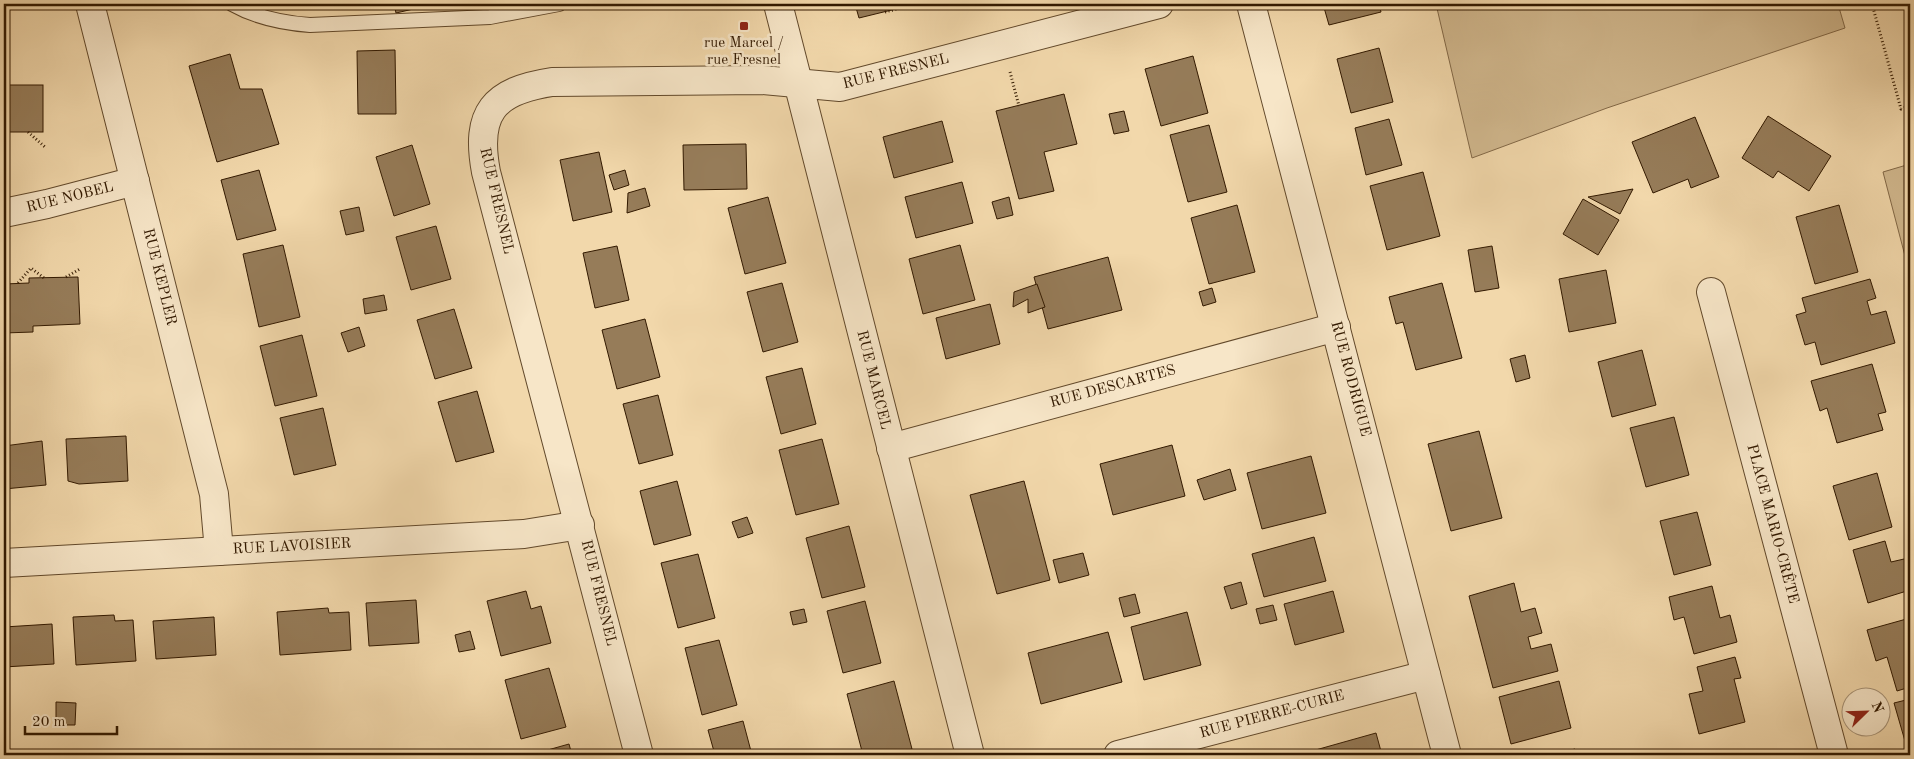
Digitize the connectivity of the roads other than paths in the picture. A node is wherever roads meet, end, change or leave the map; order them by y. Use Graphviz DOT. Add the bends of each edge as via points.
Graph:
graph roads {
  1 [pos="90,4"];
  2 [pos="232,4"];
  3 [pos="559,4"];
  4 [pos="778,4"];
  5 [pos="1159,4"];
  6 [pos="1251,4"];
  7 [pos="798,84"];
  8 [pos="135,181"];
  9 [pos="4,212"];
  10 [pos="1711,292"];
  11 [pos="1336,327"];
  12 [pos="891,448"];
  13 [pos="580,525"];
  14 [pos="219,551"];
  15 [pos="4,563"];
  16 [pos="1426,675"];
  17 [pos="639,755"];
  18 [pos="970,755"];
  19 [pos="1118,755"];
  20 [pos="1447,755"];
  21 [pos="1834,755"];
  1 -- 8 [label="street, RUE KEPLER"];
  2 -- 3 [label="lane" via="252,14 284,23 310,25 490,17"];
  4 -- 7 [label="street, RUE MARCEL"];
  5 -- 7 [label="street, RUE FRESNEL" via="840,88"];
  6 -- 11 [label="street, RUE RODRIGUE"];
  7 -- 12 [label="street, RUE MARCEL"];
  7 -- 13 [label="street, RUE FRESNEL" via="762,80 552,82 512,92 499,101 487,116 482,133 486,172"];
  8 -- 9 [label="street, RUE NOBEL"];
  8 -- 14 [label="street, RUE KEPLER" via="214,494"];
  10 -- 21 [label="street, PLACE MARIO-CRÊTE"];
  11 -- 12 [label="street, RUE DESCARTES"];
  11 -- 16 [label="street, RUE RODRIGUE"];
  12 -- 18 [label="street, RUE MARCEL"];
  13 -- 14 [label="street, RUE LAVOISIER" via="524,534"];
  13 -- 17 [label="street, RUE FRESNEL"];
  14 -- 15 [label="street, RUE LAVOISIER"];
  16 -- 19 [label="street, RUE PIERRE-CURIE"];
  16 -- 20 [label="street, RUE RODRIGUE"];
}
